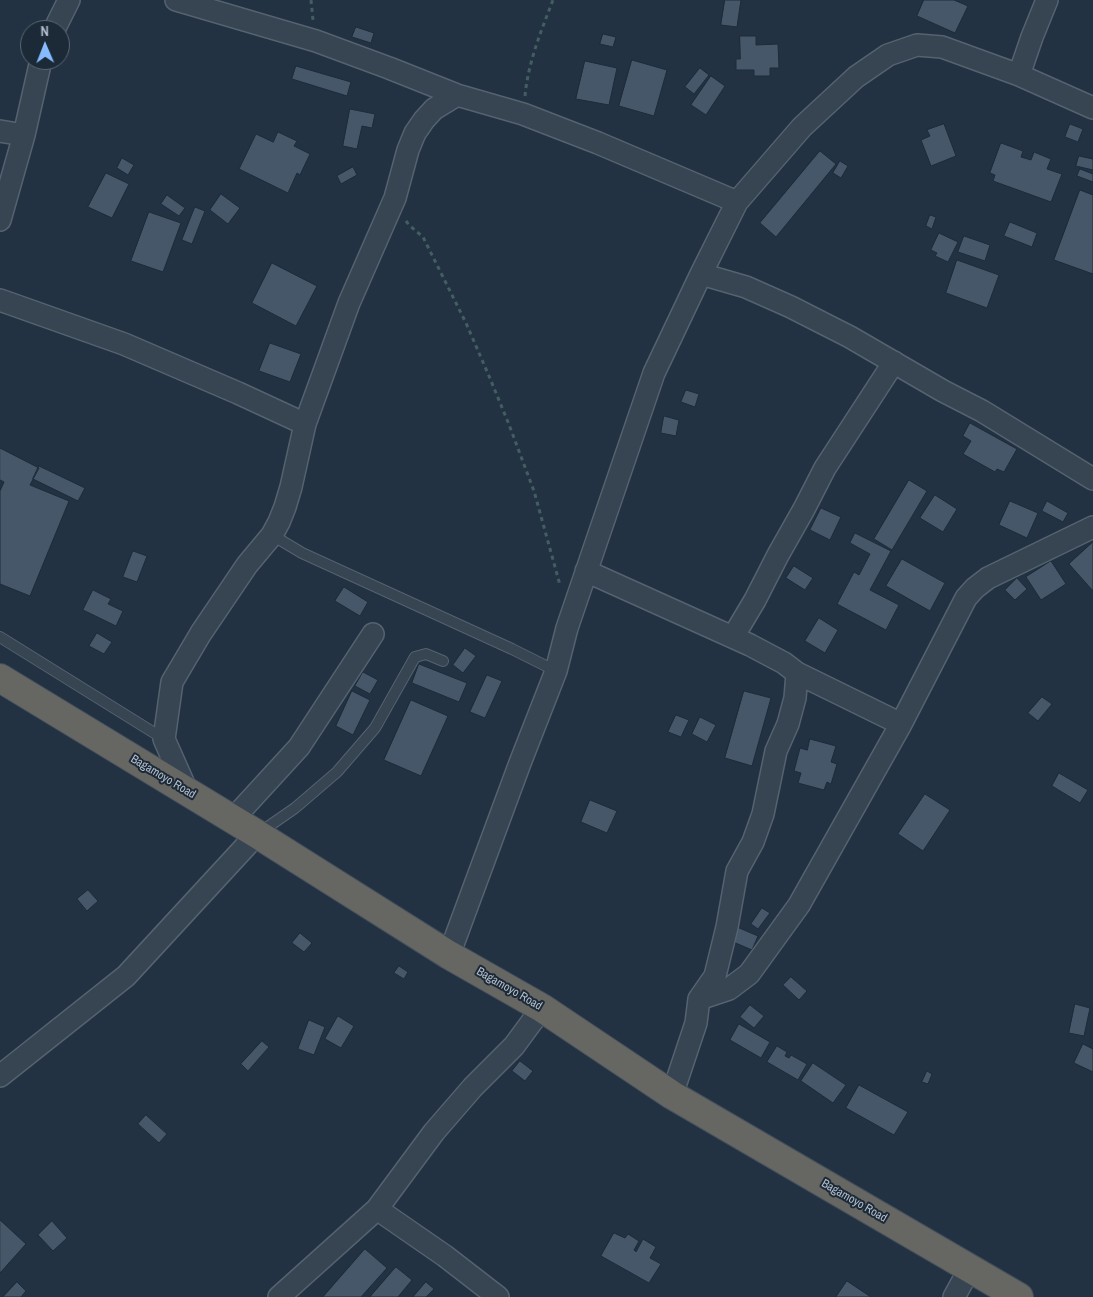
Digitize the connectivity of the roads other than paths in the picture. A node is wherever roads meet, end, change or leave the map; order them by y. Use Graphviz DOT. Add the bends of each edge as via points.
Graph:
graph roads {
  1 [pos="69,0"];
  2 [pos="176,0"];
  3 [pos="1048,0"];
  4 [pos="59,20"];
  5 [pos="38,70"];
  6 [pos="1019,74"];
  7 [pos="457,95"];
  8 [pos="1093,108"];
  9 [pos="0,131"];
  10 [pos="24,135"];
  11 [pos="737,202"];
  12 [pos="0,220"];
  13 [pos="701,274"];
  14 [pos="0,300"];
  15 [pos="894,362"];
  16 [pos="305,424"];
  17 [pos="1093,478"];
  18 [pos="1093,527"];
  19 [pos="272,534"];
  20 [pos="586,570"];
  21 [pos="374,634"];
  22 [pos="0,637"];
  23 [pos="733,637"];
  24 [pos="443,661"];
  25 [pos="556,671"];
  26 [pos="797,673"];
  27 [pos="0,678"];
  28 [pos="901,724"];
  29 [pos="164,739"];
  30 [pos="187,791"];
  31 [pos="233,819"];
  32 [pos="257,834"];
  33 [pos="449,955"];
  34 [pos="699,999"];
  35 [pos="542,1008"];
  36 [pos="0,1076"];
  37 [pos="672,1095"];
  38 [pos="377,1209"];
  39 [pos="970,1268"];
  40 [pos="279,1297"];
  41 [pos="498,1297"];
  42 [pos="954,1297"];
  43 [pos="1019,1297"];
  1 -- 4 [label="street"];
  2 -- 7 [label="street" via="316,41"];
  3 -- 6 [label="street"];
  5 -- 10 [label="street"];
  6 -- 8 [label="street"];
  6 -- 11 [label="street" via="942,47 917,45 888,55 856,77 802,127"];
  7 -- 11 [label="street" via="523,114"];
  7 -- 16 [label="street" via="434,109 415,133 395,198 349,303"];
  9 -- 10 [label="street"];
  10 -- 12 [label="street"];
  11 -- 13 [label="street"];
  13 -- 15 [label="street" via="746,287 791,307"];
  13 -- 20 [label="street" via="654,373"];
  14 -- 16 [label="street" via="124,344"];
  15 -- 17 [label="street" via="982,410"];
  15 -- 23 [label="street" via="825,468"];
  16 -- 19 [label="street" via="285,507"];
  18 -- 28 [label="street" via="988,578 974,588"];
  19 -- 25 [label="lane" via="302,553"];
  19 -- 29 [label="street" via="201,633 172,682"];
  20 -- 23 [label="street"];
  20 -- 25 [label="street"];
  21 -- 31 [label="street" via="299,747"];
  22 -- 29 [label="lane"];
  23 -- 26 [label="street"];
  24 -- 32 [label="lane" via="426,654 415,657 375,728 337,772 295,808"];
  25 -- 33 [label="street"];
  26 -- 28 [label="street"];
  26 -- 34 [label="street" via="795,698 776,751 763,814 753,842 737,871 715,976"];
  27 -- 30 [label="highway, Bagamoyo Road"];
  28 -- 34 [label="street" via="799,905 749,974 729,988"];
  29 -- 30 [label="street"];
  30 -- 31 [label="highway, Bagamoyo Road"];
  31 -- 32 [label="highway, Bagamoyo Road"];
  32 -- 33 [label="highway, Bagamoyo Road"];
  32 -- 36 [label="street" via="126,976"];
  33 -- 35 [label="highway, Bagamoyo Road"];
  34 -- 37 [label="street" via="696,1023"];
  35 -- 37 [label="highway, Bagamoyo Road"];
  35 -- 38 [label="street" via="514,1046 434,1132"];
  37 -- 39 [label="highway, Bagamoyo Road"];
  38 -- 40 [label="street"];
  38 -- 41 [label="street"];
  39 -- 42 [label="street"];
  39 -- 43 [label="highway, Bagamoyo Road"];
}
